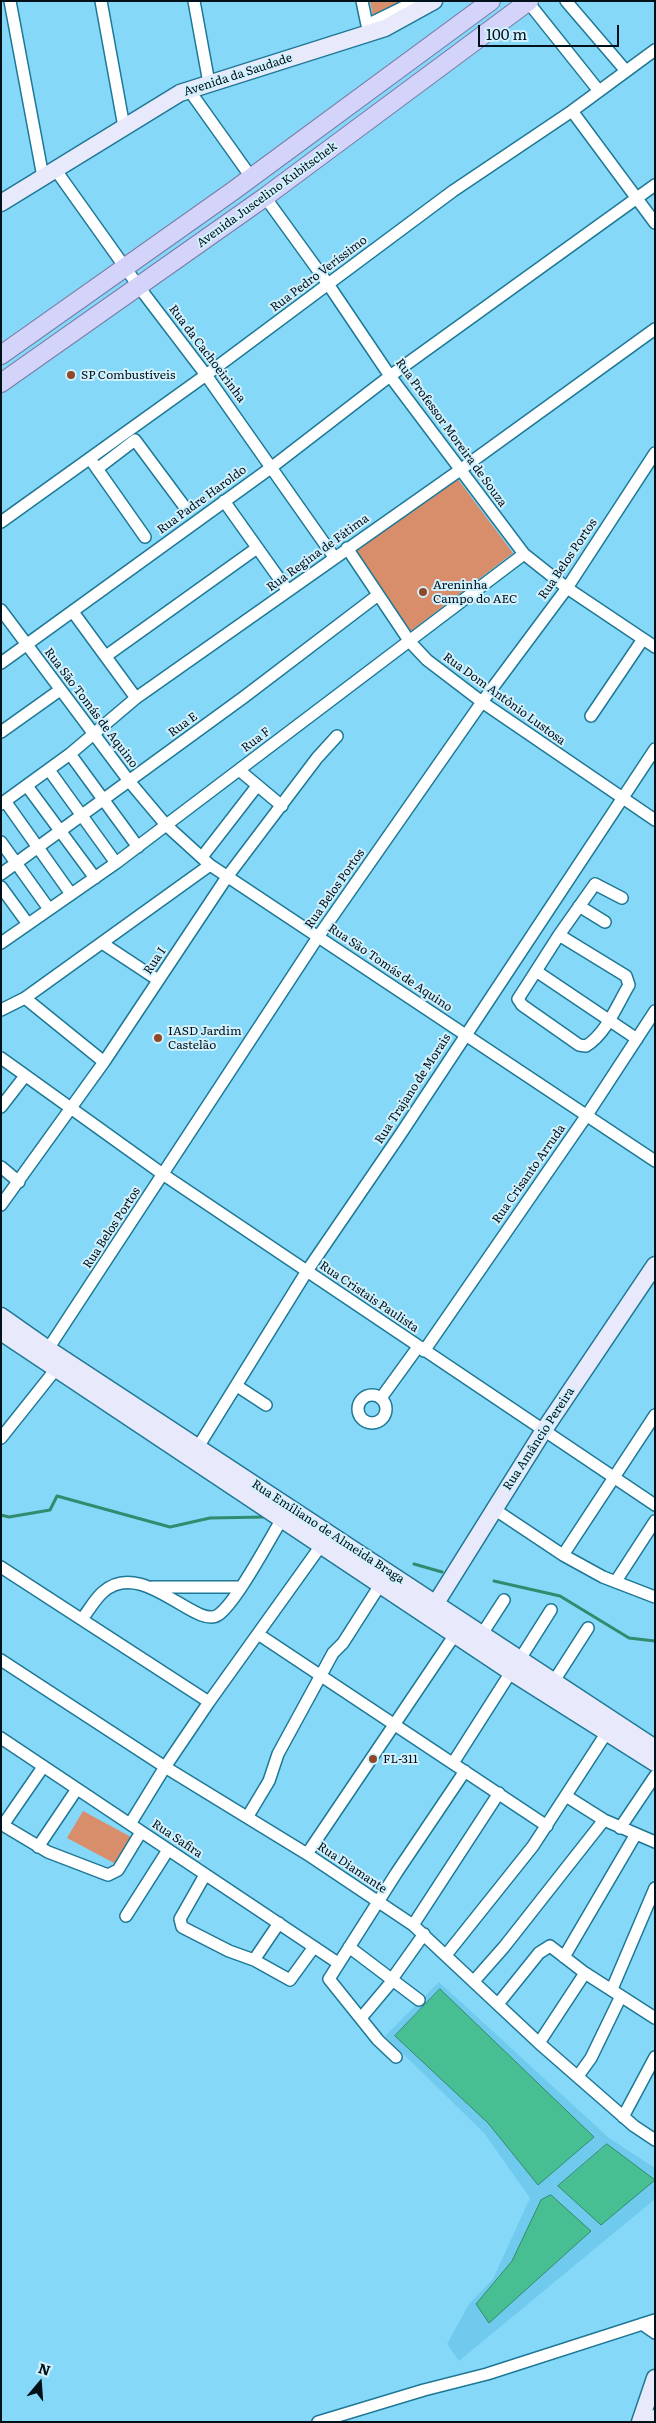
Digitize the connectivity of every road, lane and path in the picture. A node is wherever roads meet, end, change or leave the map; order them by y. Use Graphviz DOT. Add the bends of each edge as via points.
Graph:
graph roads {
  1 [pos="10,1"];
  2 [pos="101,1"];
  3 [pos="194,1"];
  4 [pos="362,1"];
  5 [pos="416,1"];
  6 [pos="434,1"];
  7 [pos="490,1"];
  8 [pos="566,1"];
  9 [pos="528,2"];
  10 [pos="655,50"];
  11 [pos="626,71"];
  12 [pos="209,83"];
  13 [pos="189,90"];
  14 [pos="599,90"];
  15 [pos="572,111"];
  16 [pos="124,127"];
  17 [pos="49,173"];
  18 [pos="251,176"];
  19 [pos="655,185"];
  20 [pos="265,197"];
  21 [pos="637,198"];
  22 [pos="1,202"];
  23 [pos="655,223"];
  24 [pos="125,267"];
  25 [pos="328,284"];
  26 [pos="138,287"];
  27 [pos="655,329"];
  28 [pos="1,355"];
  29 [pos="206,374"];
  30 [pos="390,376"];
  31 [pos="1,384"];
  32 [pos="655,453"];
  33 [pos="90,459"];
  34 [pos="272,467"];
  35 [pos="97,469"];
  36 [pos="460,470"];
  37 [pos="224,500"];
  38 [pos="184,506"];
  39 [pos="1,522"];
  40 [pos="145,537"];
  41 [pos="257,548"];
  42 [pos="347,548"];
  43 [pos="524,554"];
  44 [pos="334,557"];
  45 [pos="567,588"];
  46 [pos="288,591"];
  47 [pos="378,596"];
  48 [pos="1,610"];
  49 [pos="73,612"];
  50 [pos="643,639"];
  51 [pos="410,642"];
  52 [pos="27,644"];
  53 [pos="655,647"];
  54 [pos="106,656"];
  55 [pos="1,663"];
  56 [pos="60,690"];
  57 [pos="136,698"];
  58 [pos="482,702"];
  59 [pos="592,716"];
  60 [pos="1,732"];
  61 [pos="92,734"];
  62 [pos="336,736"];
  63 [pos="655,749"];
  64 [pos="70,754"];
  65 [pos="49,770"];
  66 [pos="238,770"];
  67 [pos="129,781"];
  68 [pos="27,786"];
  69 [pos="257,786"];
  70 [pos="622,799"];
  71 [pos="103,800"];
  72 [pos="3,803"];
  73 [pos="282,806"];
  74 [pos="81,816"];
  75 [pos="655,820"];
  76 [pos="166,825"];
  77 [pos="60,832"];
  78 [pos="1,842"];
  79 [pos="138,846"];
  80 [pos="38,847"];
  81 [pos="206,861"];
  82 [pos="16,863"];
  83 [pos="116,863"];
  84 [pos="1,874"];
  85 [pos="227,877"];
  86 [pos="95,878"];
  87 [pos="1,887"];
  88 [pos="71,894"];
  89 [pos="622,898"];
  90 [pos="579,906"];
  91 [pos="49,909"];
  92 [pos="605,922"];
  93 [pos="28,924"];
  94 [pos="559,935"];
  95 [pos="318,937"];
  96 [pos="3,939"];
  97 [pos="102,943"];
  98 [pos="536,970"];
  99 [pos="158,980"];
  100 [pos="25,998"];
  101 [pos="1,1010"];
  102 [pos="655,1011"];
  103 [pos="608,1020"];
  104 [pos="465,1035"];
  105 [pos="637,1039"];
  106 [pos="1,1058"];
  107 [pos="104,1062"];
  108 [pos="25,1076"];
  109 [pos="1,1107"];
  110 [pos="70,1109"];
  111 [pos="587,1115"];
  112 [pos="655,1161"];
  113 [pos="1,1167"];
  114 [pos="164,1175"];
  115 [pos="19,1182"];
  116 [pos="1,1205"];
  117 [pos="655,1265"];
  118 [pos="307,1271"];
  119 [pos="1,1316"];
  120 [pos="1,1332"];
  121 [pos="421,1349"];
  122 [pos="49,1365"];
  123 [pos="237,1386"];
  124 [pos="381,1398"];
  125 [pos="266,1405"];
  126 [pos="655,1415"];
  127 [pos="544,1430"];
  128 [pos="1,1438"];
  129 [pos="198,1447"];
  130 [pos="613,1477"];
  131 [pos="655,1505"];
  132 [pos="494,1510"];
  133 [pos="282,1520"];
  134 [pos="655,1521"];
  135 [pos="325,1540"];
  136 [pos="563,1555"];
  137 [pos="1,1567"];
  138 [pos="616,1581"];
  139 [pos="380,1585"];
  140 [pos="152,1586"];
  141 [pos="240,1587"];
  142 [pos="655,1597"];
  143 [pos="504,1600"];
  144 [pos="432,1610"];
  145 [pos="551,1610"];
  146 [pos="82,1619"];
  147 [pos="459,1628"];
  148 [pos="588,1628"];
  149 [pos="258,1634"];
  150 [pos="482,1634"];
  151 [pos="1,1660"];
  152 [pos="516,1666"];
  153 [pos="321,1675"];
  154 [pos="554,1681"];
  155 [pos="209,1702"];
  156 [pos="394,1725"];
  157 [pos="611,1726"];
  158 [pos="3,1744"];
  159 [pos="654,1751"];
  160 [pos="453,1763"];
  161 [pos="43,1767"];
  162 [pos="165,1767"];
  163 [pos="466,1771"];
  164 [pos="655,1776"];
  165 [pos="77,1789"];
  166 [pos="499,1793"];
  167 [pos="566,1796"];
  168 [pos="248,1816"];
  169 [pos="604,1820"];
  170 [pos="2,1824"];
  171 [pos="130,1824"];
  172 [pos="547,1826"];
  173 [pos="620,1828"];
  174 [pos="141,1832"];
  175 [pos="636,1834"];
  176 [pos="655,1842"];
  177 [pos="38,1847"];
  178 [pos="168,1850"];
  179 [pos="307,1854"];
  180 [pos="205,1875"];
  181 [pos="655,1888"];
  182 [pos="378,1902"];
  183 [pos="126,1916"];
  184 [pos="279,1923"];
  185 [pos="413,1925"];
  186 [pos="424,1934"];
  187 [pos="314,1947"];
  188 [pos="349,1947"];
  189 [pos="446,1955"];
  190 [pos="564,1958"];
  191 [pos="254,1960"];
  192 [pos="338,1963"];
  193 [pos="586,1973"];
  194 [pos="393,1979"];
  195 [pos="474,1981"];
  196 [pos="612,1989"];
  197 [pos="621,1996"];
  198 [pos="419,2000"];
  199 [pos="498,2004"];
  200 [pos="655,2017"];
  201 [pos="361,2018"];
  202 [pos="540,2042"];
  203 [pos="396,2057"];
  204 [pos="655,2057"];
  205 [pos="578,2076"];
  206 [pos="623,2117"];
  207 [pos="655,2140"];
  208 [pos="655,2320"];
  209 [pos="642,2324"];
  210 [pos="655,2333"];
  211 [pos="655,2378"];
  212 [pos="648,2418"];
  213 [pos="318,2422"];
  1 -- 17 [label="street"];
  2 -- 16 [label="street"];
  3 -- 12 [label="street"];
  4 -- 5 [label="street" via="367,25"];
  6 -- 12 [label="street, Avenida da Saudade" via="385,28"];
  7 -- 18 [label="main road, Avenida Juscelino Kubitschek"];
  8 -- 11 [label="street"];
  9 -- 14 [label="street"];
  9 -- 20 [label="main road, Avenida Juscelino Kubitschek"];
  10 -- 11 [label="street, Rua Pedro Veríssimo"];
  11 -- 14 [label="street, Rua Pedro Veríssimo"];
  12 -- 13 [label="street, Avenida da Saudade"];
  13 -- 16 [label="street, Avenida da Saudade"];
  13 -- 18 [label="street"];
  14 -- 15 [label="street, Rua Pedro Veríssimo"];
  15 -- 21 [label="street"];
  15 -- 25 [label="street, Rua Pedro Veríssimo" via="453,191"];
  16 -- 17 [label="street, Avenida da Saudade"];
  17 -- 22 [label="street, Avenida da Saudade"];
  17 -- 24 [label="street, Rua da Cachoeirinha"];
  18 -- 24 [label="main road, Avenida Juscelino Kubitschek"];
  19 -- 21 [label="street, Rua Padre Haroldo"];
  20 -- 25 [label="street, Rua Professor Moreira de Souza"];
  20 -- 26 [label="main road, Avenida Juscelino Kubitschek"];
  21 -- 23 [label="street"];
  21 -- 30 [label="street, Rua Padre Haroldo"];
  24 -- 26 [label="street, Rua da Cachoeirinha"];
  24 -- 28 [label="main road, Avenida Juscelino Kubitschek"];
  25 -- 29 [label="street, Rua Pedro Veríssimo"];
  25 -- 30 [label="street, Rua Professor Moreira de Souza"];
  26 -- 29 [label="street, Rua da Cachoeirinha"];
  26 -- 31 [label="main road, Avenida Juscelino Kubitschek"];
  27 -- 36 [label="street, Rua Regina de Fátima"];
  29 -- 33 [label="street, Rua Pedro Veríssimo"];
  29 -- 34 [label="street, Rua da Cachoeirinha"];
  30 -- 34 [label="street, Rua Padre Haroldo"];
  30 -- 36 [label="street, Rua Professor Moreira de Souza"];
  32 -- 45 [label="street, Rua Belos Portos"];
  33 -- 35 [label="street"];
  33 -- 39 [label="street, Rua Pedro Veríssimo"];
  34 -- 37 [label="street, Rua Padre Haroldo"];
  34 -- 44 [label="street, Rua da Cachoeirinha"];
  35 -- 38 [label="street" via="135,440"];
  35 -- 40 [label="street"];
  36 -- 42 [label="street, Rua Regina de Fátima"];
  36 -- 43 [label="street, Rua Professor Moreira de Souza"];
  37 -- 41 [label="street"];
  37 -- 49 [label="street, Rua Padre Haroldo"];
  41 -- 46 [label="street"];
  41 -- 54 [label="street"];
  42 -- 44 [label="street, Rua Regina de Fátima"];
  42 -- 47 [label="street, Rua Dom Antônio Lustosa"];
  43 -- 45 [label="street, Rua Professor Moreira de Souza"];
  43 -- 51 [label="street, Rua F"];
  44 -- 46 [label="street, Rua Regina de Fátima"];
  45 -- 50 [label="street, Rua Professor Moreira de Souza"];
  45 -- 58 [label="street, Rua Belos Portos"];
  46 -- 57 [label="street, Rua Regina de Fátima"];
  47 -- 51 [label="street, Rua Dom Antônio Lustosa"];
  47 -- 67 [label="street, Rua E"];
  48 -- 52 [label="street, Rua São Tomás de Aquino"];
  49 -- 52 [label="street, Rua Padre Haroldo"];
  49 -- 54 [label="street"];
  50 -- 53 [label="street, Rua Professor Moreira de Souza"];
  50 -- 59 [label="street"];
  51 -- 58 [label="street, Rua Dom Antônio Lustosa" via="427,660"];
  51 -- 66 [label="street, Rua F"];
  52 -- 55 [label="street, Rua Padre Haroldo"];
  52 -- 56 [label="street, Rua São Tomás de Aquino"];
  54 -- 57 [label="street"];
  56 -- 60 [label="street"];
  56 -- 61 [label="street, Rua São Tomás de Aquino"];
  57 -- 61 [label="street, Rua Regina de Fátima"];
  58 -- 70 [label="street, Rua Dom Antônio Lustosa"];
  58 -- 95 [label="street, Rua Belos Portos"];
  61 -- 64 [label="street, Rua Regina de Fátima"];
  61 -- 67 [label="street, Rua São Tomás de Aquino"];
  62 -- 73 [label="street, Rua I"];
  63 -- 70 [label="street, Rua Trajano de Morais"];
  64 -- 65 [label="street, Rua Regina de Fátima"];
  64 -- 71 [label="street"];
  65 -- 68 [label="street, Rua Regina de Fátima"];
  65 -- 74 [label="street"];
  66 -- 69 [label="street"];
  66 -- 76 [label="street, Rua F"];
  67 -- 71 [label="street, Rua E"];
  67 -- 76 [label="street, Rua São Tomás de Aquino"];
  68 -- 72 [label="street, Rua Regina de Fátima"];
  68 -- 77 [label="street"];
  69 -- 73 [label="street"];
  69 -- 81 [label="street"];
  70 -- 75 [label="street, Rua Dom Antônio Lustosa"];
  70 -- 104 [label="street, Rua Trajano de Morais"];
  71 -- 74 [label="street, Rua E"];
  71 -- 79 [label="street"];
  72 -- 80 [label="street"];
  73 -- 85 [label="street, Rua I"];
  74 -- 77 [label="street, Rua E"];
  74 -- 83 [label="street"];
  76 -- 79 [label="street, Rua F"];
  76 -- 81 [label="street, Rua São Tomás de Aquino"];
  77 -- 80 [label="street, Rua E"];
  77 -- 86 [label="street"];
  78 -- 82 [label="street"];
  79 -- 83 [label="street, Rua F"];
  80 -- 82 [label="street, Rua E"];
  80 -- 88 [label="street"];
  81 -- 85 [label="street, Rua São Tomás de Aquino"];
  81 -- 97 [label="street"];
  82 -- 84 [label="street, Rua E"];
  82 -- 91 [label="street"];
  83 -- 86 [label="street, Rua F"];
  85 -- 95 [label="street, Rua São Tomás de Aquino"];
  85 -- 99 [label="street, Rua I"];
  86 -- 88 [label="street, Rua F"];
  87 -- 93 [label="street"];
  88 -- 91 [label="street, Rua F"];
  89 -- 90 [label="street" via="595,884"];
  90 -- 92 [label="street"];
  90 -- 94 [label="street"];
  91 -- 93 [label="street, Rua F"];
  93 -- 96 [label="street, Rua F"];
  94 -- 98 [label="street"];
  94 -- 103 [label="street" via="626,976 629,985"];
  95 -- 104 [label="street, Rua São Tomás de Aquino"];
  95 -- 114 [label="street, Rua Belos Portos"];
  97 -- 99 [label="street"];
  97 -- 100 [label="street"];
  98 -- 103 [label="street"];
  98 -- 103 [label="street" via="518,999 579,1045 586,1046 594,1040"];
  99 -- 107 [label="street, Rua I"];
  100 -- 101 [label="street"];
  100 -- 107 [label="street"];
  102 -- 105 [label="street, Rua Crisanto Arruda"];
  103 -- 105 [label="street"];
  104 -- 111 [label="street, Rua São Tomás de Aquino"];
  104 -- 118 [label="street, Rua Trajano de Morais"];
  105 -- 111 [label="street, Rua Crisanto Arruda"];
  106 -- 108 [label="street, Rua Cristais Paulista"];
  107 -- 110 [label="street, Rua I"];
  108 -- 109 [label="street"];
  108 -- 110 [label="street, Rua Cristais Paulista"];
  110 -- 114 [label="street, Rua Cristais Paulista"];
  110 -- 115 [label="street, Rua I"];
  111 -- 112 [label="street, Rua São Tomás de Aquino"];
  111 -- 121 [label="street, Rua Crisanto Arruda"];
  113 -- 115 [label="street"];
  114 -- 118 [label="street, Rua Cristais Paulista"];
  114 -- 122 [label="street, Rua Belos Portos"];
  115 -- 116 [label="street, Rua I"];
  117 -- 127 [label="street, Rua Amâncio Pereira"];
  118 -- 121 [label="street, Rua Cristais Paulista"];
  118 -- 123 [label="street, Rua Trajano de Morais"];
  119 -- 122 [label="street, Rua Emíliano de Almeida Braga"];
  120 -- 122 [label="street, Rua Emíliano de Almeida Braga"];
  121 -- 124 [label="street, Rua Crisanto Arruda"];
  121 -- 127 [label="street, Rua Cristais Paulista"];
  122 -- 128 [label="street, Rua Belos Portos"];
  122 -- 129 [label="street, Rua Emíliano de Almeida Braga"];
  122 -- 133 [label="street, Rua Emíliano de Almeida Braga"];
  123 -- 125 [label="street"];
  123 -- 129 [label="street, Rua Trajano de Morais"];
  126 -- 130 [label="street"];
  127 -- 130 [label="street, Rua Cristais Paulista"];
  127 -- 132 [label="street, Rua Amâncio Pereira"];
  129 -- 135 [label="street, Rua Emíliano de Almeida Braga"];
  130 -- 131 [label="street, Rua Cristais Paulista"];
  130 -- 136 [label="street"];
  132 -- 136 [label="street"];
  132 -- 144 [label="street, Rua Amâncio Pereira"];
  133 -- 135 [label="street, Rua Emíliano de Almeida Braga"];
  133 -- 141 [label="street"];
  134 -- 138 [label="street"];
  135 -- 139 [label="street, Rua Emíliano de Almeida Braga"];
  135 -- 144 [label="street, Rua Emíliano de Almeida Braga"];
  135 -- 149 [label="street"];
  136 -- 138 [label="street"];
  137 -- 146 [label="street"];
  138 -- 142 [label="street"];
  139 -- 144 [label="street, Rua Emíliano de Almeida Braga"];
  139 -- 153 [label="street"];
  140 -- 141 [label="street"];
  140 -- 141 [label="street" via="207,1618 222,1612"];
  140 -- 146 [label="street" via="121,1584 108,1588"];
  143 -- 150 [label="street"];
  144 -- 147 [label="street, Rua Emíliano de Almeida Braga"];
  145 -- 152 [label="street"];
  146 -- 155 [label="street"];
  147 -- 150 [label="street, Rua Emíliano de Almeida Braga"];
  147 -- 152 [label="street, Rua Emíliano de Almeida Braga"];
  147 -- 156 [label="street"];
  148 -- 154 [label="street"];
  149 -- 153 [label="street"];
  149 -- 155 [label="street"];
  150 -- 152 [label="street, Rua Emíliano de Almeida Braga"];
  151 -- 162 [label="street, Rua Diamante"];
  152 -- 154 [label="street, Rua Emíliano de Almeida Braga"];
  152 -- 157 [label="street, Rua Emíliano de Almeida Braga"];
  152 -- 160 [label="street"];
  153 -- 156 [label="street"];
  153 -- 168 [label="street" via="278,1754 269,1781"];
  154 -- 157 [label="street, Rua Emíliano de Almeida Braga"];
  155 -- 162 [label="street"];
  156 -- 160 [label="street"];
  156 -- 179 [label="street"];
  157 -- 159 [label="street, Rua Emíliano de Almeida Braga"];
  157 -- 167 [label="street"];
  158 -- 161 [label="street, Rua Safira"];
  160 -- 163 [label="street"];
  161 -- 165 [label="street, Rua Safira"];
  161 -- 170 [label="street"];
  162 -- 168 [label="street, Rua Diamante"];
  162 -- 171 [label="street"];
  163 -- 166 [label="street"];
  163 -- 182 [label="street"];
  164 -- 173 [label="street"];
  165 -- 171 [label="street, Rua Safira"];
  165 -- 177 [label="street"];
  166 -- 172 [label="street"];
  166 -- 185 [label="street"];
  167 -- 169 [label="street"];
  167 -- 172 [label="street"];
  168 -- 179 [label="street, Rua Diamante"];
  169 -- 173 [label="street"];
  169 -- 195 [label="street" via="504,1948"];
  170 -- 177 [label="street"];
  171 -- 174 [label="street, Rua Safira"];
  172 -- 189 [label="street"];
  173 -- 175 [label="street"];
  174 -- 177 [label="street" via="118,1870 108,1875"];
  174 -- 178 [label="street, Rua Safira"];
  175 -- 176 [label="street"];
  175 -- 190 [label="street"];
  178 -- 180 [label="street, Rua Safira"];
  178 -- 183 [label="street"];
  179 -- 182 [label="street, Rua Diamante"];
  180 -- 184 [label="street, Rua Safira"];
  180 -- 191 [label="street" via="180,1919 182,1927"];
  181 -- 196 [label="street"];
  182 -- 185 [label="street, Rua Diamante"];
  182 -- 188 [label="street"];
  184 -- 187 [label="street, Rua Safira"];
  184 -- 191 [label="street"];
  185 -- 186 [label="street, Rua Diamante"];
  186 -- 189 [label="street, Rua Diamante"];
  186 -- 194 [label="street"];
  187 -- 191 [label="street" via="290,1980"];
  187 -- 192 [label="street, Rua Safira"];
  188 -- 192 [label="street"];
  188 -- 194 [label="street"];
  189 -- 195 [label="street, Rua Diamante"];
  190 -- 193 [label="street"];
  190 -- 199 [label="street" via="550,1946 542,1950"];
  192 -- 201 [label="street" via="329,1979"];
  193 -- 196 [label="street"];
  193 -- 202 [label="street"];
  194 -- 198 [label="street"];
  194 -- 201 [label="street"];
  195 -- 199 [label="street, Rua Diamante"];
  196 -- 197 [label="street"];
  197 -- 200 [label="street"];
  197 -- 205 [label="street" via="591,2058"];
  199 -- 202 [label="street, Rua Diamante"];
  201 -- 203 [label="street"];
  202 -- 205 [label="street, Rua Diamante"];
  204 -- 206 [label="street"];
  205 -- 206 [label="street, Rua Diamante"];
  206 -- 207 [label="street, Rua Diamante"];
  208 -- 209 [label="street"];
  209 -- 210 [label="street"];
  209 -- 213 [label="street" via="488,2374"];
  211 -- 212 [label="street"];
}
